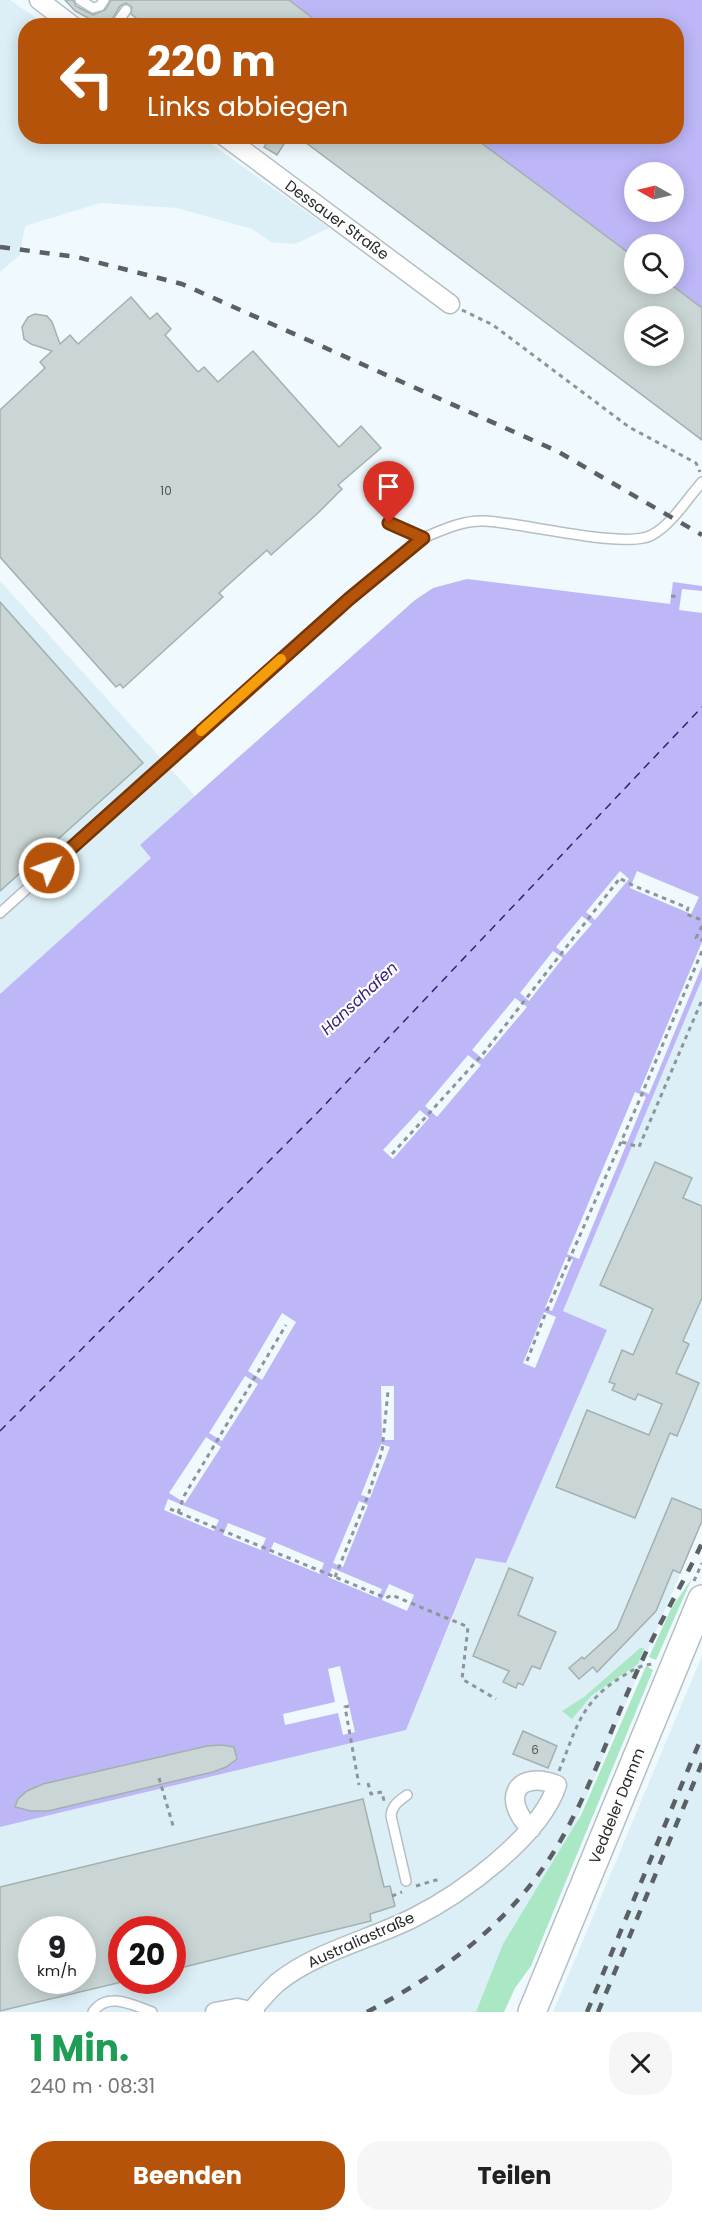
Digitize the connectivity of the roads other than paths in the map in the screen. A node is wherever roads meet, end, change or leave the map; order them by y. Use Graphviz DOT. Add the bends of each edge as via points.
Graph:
graph roads {
  1 [pos="39,0"];
  2 [pos="80,0"];
  3 [pos="104,0"];
  4 [pos="126,10"];
  5 [pos="63,18"];
  6 [pos="120,18"];
  7 [pos="235,144"];
  8 [pos="450,304"];
  9 [pos="702,482"];
  10 [pos="389,523"];
  11 [pos="423,538"];
  12 [pos="0,913"];
  13 [pos="702,1599"];
  14 [pos="407,1795"];
  15 [pos="531,1829"];
  16 [pos="406,1881"];
  17 [pos="254,2011"];
  18 [pos="93,2012"];
  19 [pos="152,2012"];
  20 [pos="215,2012"];
  21 [pos="532,2012"];
  1 -- 5 [label="street"];
  2 -- 3 [label="lane" via="93,8"];
  4 -- 6 [label="lane"];
  7 -- 8 [label="street, Dessauer Straße"];
  9 -- 11 [label="lane" via="650,537 617,540 482,521 453,526"];
  10 -- 11 [label="lane"];
  11 -- 12 [label="lane" via="349,599"];
  13 -- 21 [label="main road, Veddeler Damm"];
  14 -- 16 [label="lane" via="395,1804 391,1816"];
  15 -- 15 [label="street, Australiastraße" via="552,1799 557,1785 532,1780 517,1790 514,1804 518,1817"];
  15 -- 17 [label="street, Australiastraße" via="478,1877 414,1918 307,1964 276,1984"];
  17 -- 20 [label="street, Australiastraße" via="237,2008"];
  18 -- 19 [label="lane" via="98,2004 108,2000"];
}
